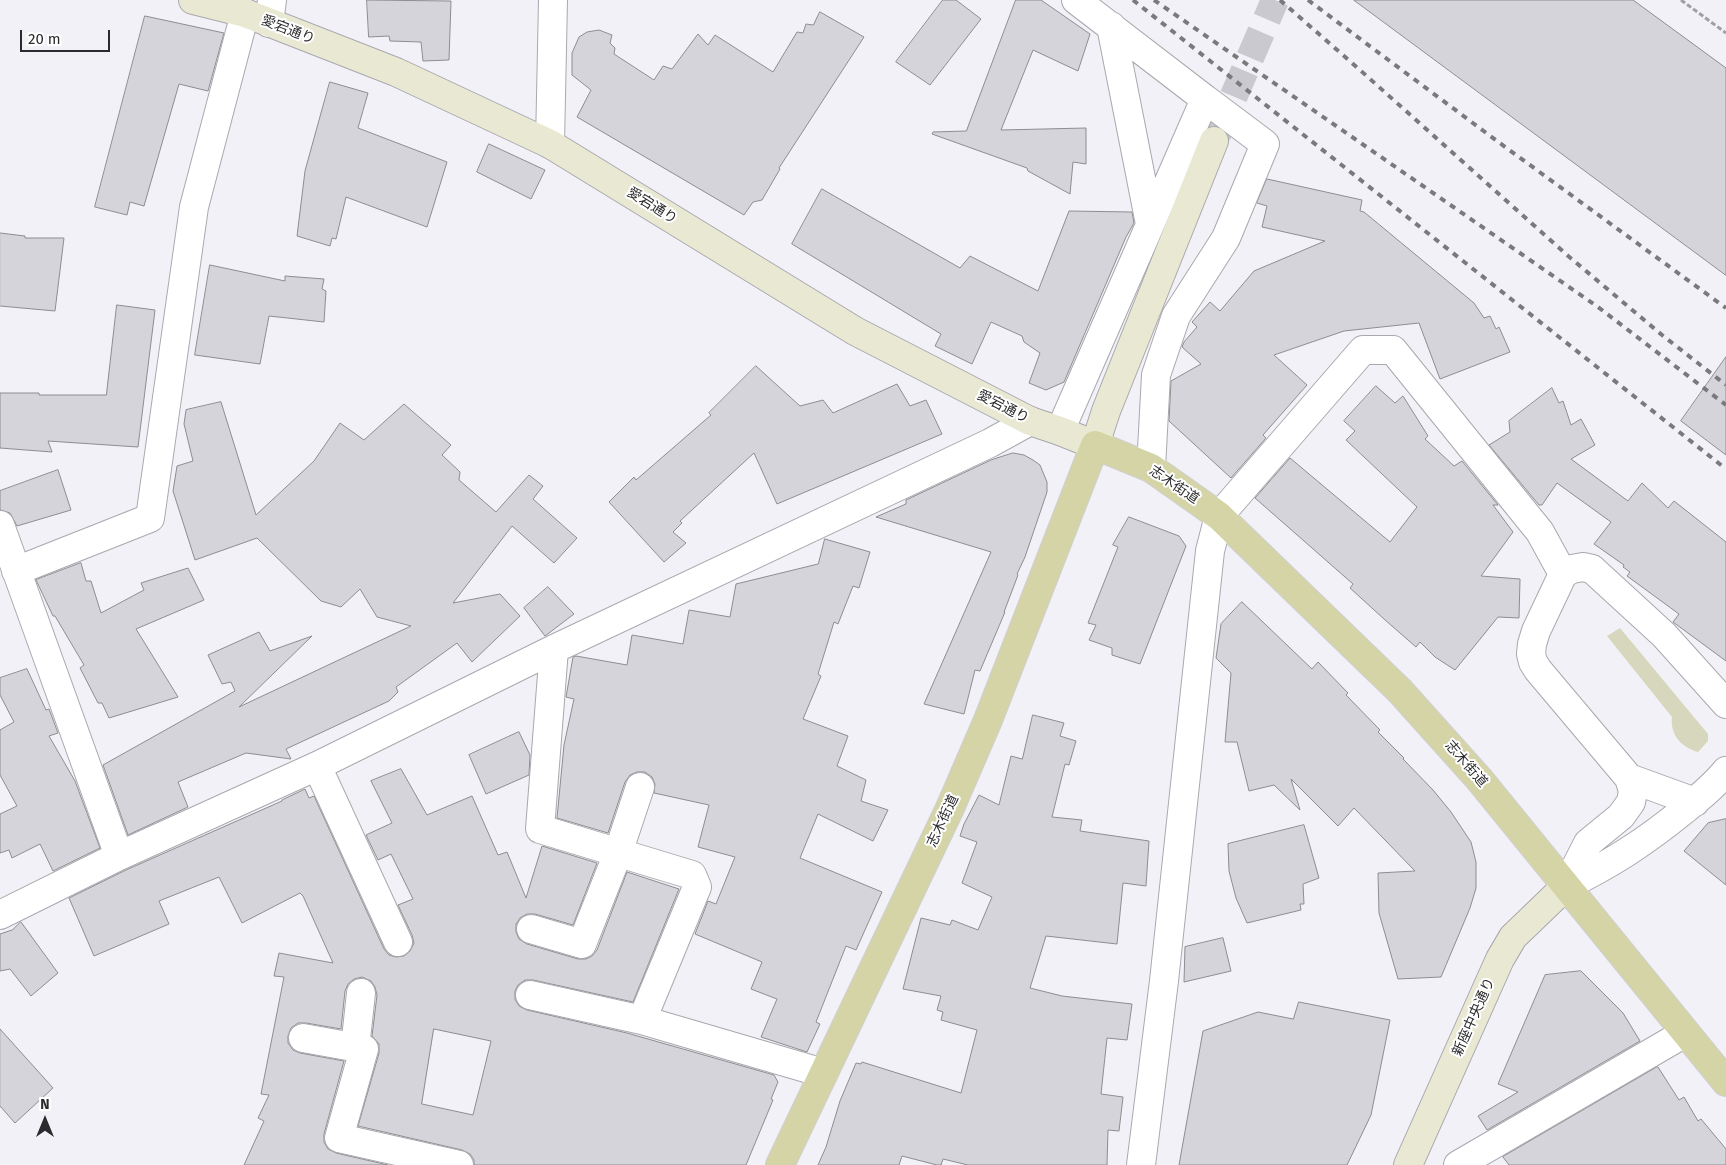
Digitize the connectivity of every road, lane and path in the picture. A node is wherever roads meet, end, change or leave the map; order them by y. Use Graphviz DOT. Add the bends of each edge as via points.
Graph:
graph roads {
  1 [pos="193,0"];
  2 [pos="553,0"];
  3 [pos="1076,0"];
  4 [pos="1682,0"];
  5 [pos="262,12"];
  6 [pos="1111,26"];
  7 [pos="1726,33"];
  8 [pos="1205,99"];
  9 [pos="1214,141"];
  10 [pos="550,144"];
  11 [pos="1150,224"];
  12 [pos="1030,421"];
  13 [pos="1060,431"];
  14 [pos="1095,446"];
  15 [pos="1151,468"];
  16 [pos="1219,516"];
  17 [pos="0,525"];
  18 [pos="16,571"];
  19 [pos="1563,574"];
  20 [pos="554,649"];
  21 [pos="1726,704"];
  22 [pos="317,766"];
  23 [pos="1726,771"];
  24 [pos="1629,778"];
  25 [pos="640,786"];
  26 [pos="1694,802"];
  27 [pos="618,852"];
  28 [pos="120,856"];
  29 [pos="1566,886"];
  30 [pos="0,914"];
  31 [pos="531,929"];
  32 [pos="398,942"];
  33 [pos="361,993"];
  34 [pos="530,995"];
  35 [pos="642,1020"];
  36 [pos="1685,1033"];
  37 [pos="303,1038"];
  38 [pos="355,1048"];
  39 [pos="823,1073"];
  40 [pos="1726,1082"];
  41 [pos="459,1165"];
  42 [pos="780,1165"];
  43 [pos="1141,1165"];
  44 [pos="1408,1165"];
  45 [pos="1458,1165"];
  1 -- 5 [label="street, 愛宕通り"];
  2 -- 10 [label="street"];
  3 -- 6 [label="street"];
  4 -- 7 [label="path"];
  5 -- 10 [label="street, 愛宕通り"];
  5 -- 18 [label="street" via="194,207 150,518"];
  6 -- 8 [label="street"];
  6 -- 11 [label="street"];
  8 -- 11 [label="street"];
  8 -- 15 [label="street" via="1265,144 1226,238 1176,316 1156,375"];
  9 -- 14 [label="street"];
  10 -- 12 [label="street, 愛宕通り" via="855,331"];
  11 -- 13 [label="street"];
  12 -- 13 [label="street, 愛宕通り"];
  12 -- 20 [label="street" via="990,443"];
  13 -- 14 [label="street, 愛宕通り"];
  14 -- 15 [label="main road, 志木街道"];
  14 -- 39 [label="main road, 志木街道" via="950,808"];
  15 -- 16 [label="main road, 志木街道"];
  16 -- 19 [label="street" via="1363,350 1393,350 1540,532"];
  16 -- 29 [label="main road, 志木街道" via="1400,690 1479,778"];
  16 -- 43 [label="street" via="1210,551"];
  17 -- 18 [label="street"];
  18 -- 28 [label="street"];
  19 -- 21 [label="street" via="1582,567 1592,570 1664,636"];
  19 -- 24 [label="street" via="1536,632 1531,649 1533,662"];
  20 -- 22 [label="street"];
  20 -- 27 [label="street" via="540,829"];
  22 -- 28 [label="street"];
  22 -- 32 [label="street"];
  23 -- 26 [label="street"];
  24 -- 26 [label="street"];
  24 -- 29 [label="street" via="1634,790 1631,802 1621,816 1588,843"];
  25 -- 27 [label="street"];
  26 -- 29 [label="street" via="1653,836 1607,866"];
  27 -- 31 [label="street" via="582,944"];
  27 -- 35 [label="street" via="692,875 698,886"];
  28 -- 30 [label="street"];
  29 -- 36 [label="main road, 志木街道"];
  29 -- 44 [label="street, 新座中央通り" via="1513,937 1500,959"];
  33 -- 38 [label="street"];
  34 -- 35 [label="street"];
  35 -- 39 [label="street"];
  36 -- 40 [label="main road, 志木街道"];
  36 -- 45 [label="street"];
  37 -- 38 [label="street"];
  38 -- 41 [label="street" via="364,1049 339,1138"];
  39 -- 42 [label="main road, 志木街道"];
}
